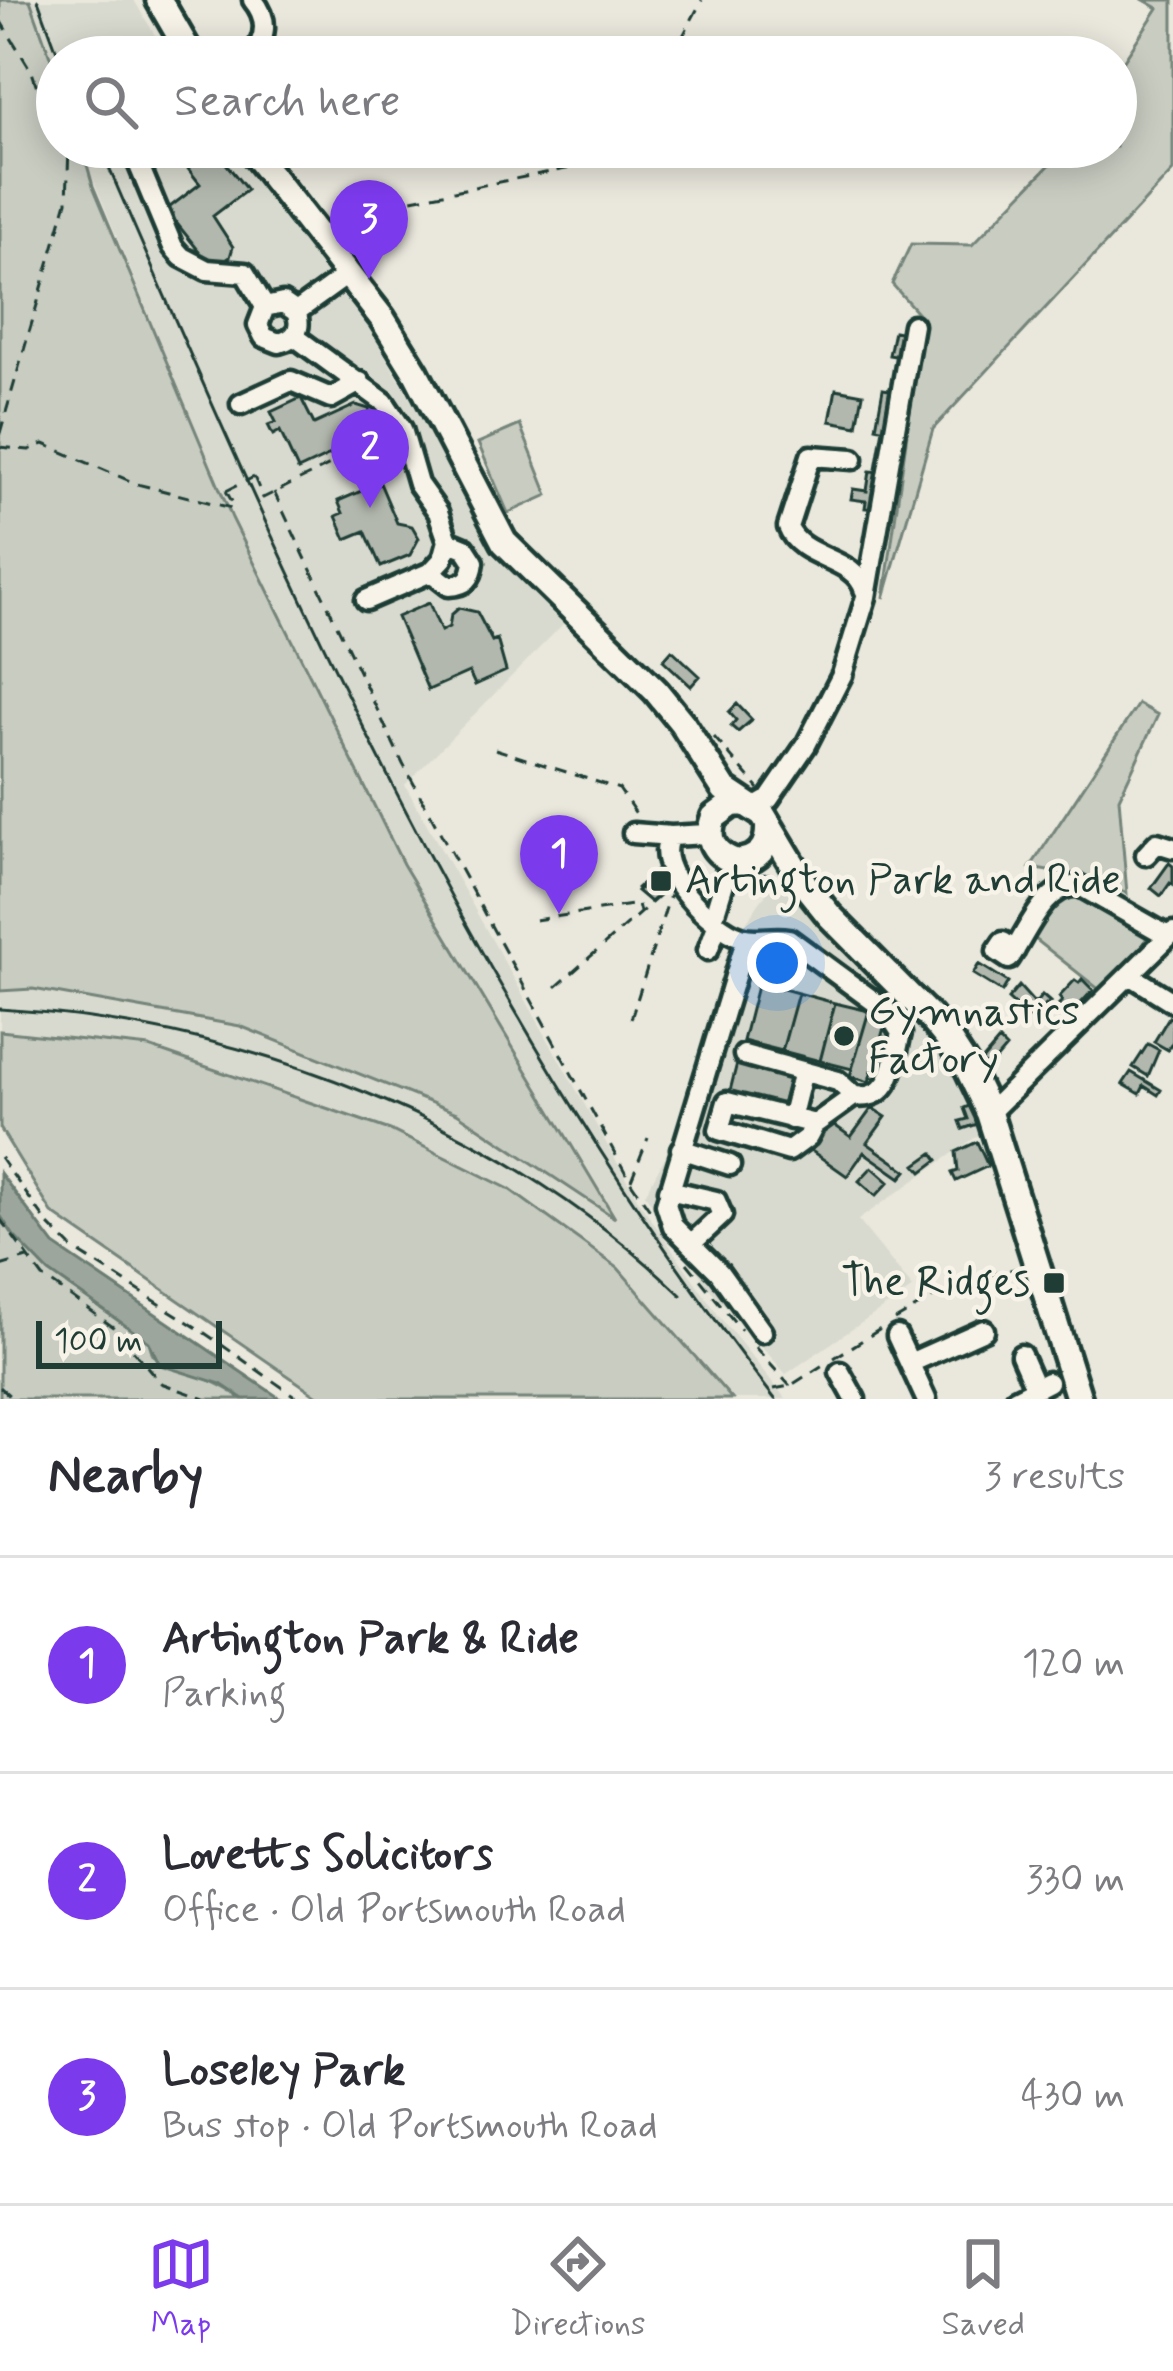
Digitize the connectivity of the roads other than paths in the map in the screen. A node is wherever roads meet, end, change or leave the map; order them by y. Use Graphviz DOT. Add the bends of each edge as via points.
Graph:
graph roads {
  1 [pos="159,0"];
  2 [pos="253,0"];
  3 [pos="180,36"];
  4 [pos="263,36"];
  5 [pos="140,168"];
  6 [pos="266,168"];
  7 [pos="350,273"];
  8 [pos="265,308"];
  9 [pos="296,312"];
  10 [pos="913,325"];
  11 [pos="294,336"];
  12 [pos="360,382"];
  13 [pos="241,404"];
  14 [pos="853,458"];
  15 [pos="448,541"];
  16 [pos="431,572"];
  17 [pos="866,597"];
  18 [pos="366,600"];
  19 [pos="700,752"];
  20 [pos="756,812"];
  21 [pos="712,822"];
  22 [pos="639,831"];
  23 [pos="671,836"];
  24 [pos="1173,848"];
  25 [pos="1146,855"];
  26 [pos="741,862"];
  27 [pos="805,885"];
  28 [pos="716,915"];
  29 [pos="1171,934"];
  30 [pos="746,940"];
  31 [pos="708,950"];
  32 [pos="1015,950"];
  33 [pos="1130,975"];
  34 [pos="1173,1001"];
  35 [pos="744,1055"];
  36 [pos="803,1071"];
  37 [pos="854,1096"];
  38 [pos="989,1113"];
  39 [pos="791,1119"];
  40 [pos="815,1124"];
  41 [pos="681,1149"];
  42 [pos="730,1165"];
  43 [pos="669,1190"];
  44 [pos="686,1249"];
  45 [pos="983,1330"];
  46 [pos="762,1332"];
  47 [pos="897,1336"];
  48 [pos="1021,1355"];
  49 [pos="910,1363"];
  50 [pos="839,1372"];
  51 [pos="920,1397"];
  52 [pos="855,1399"];
  53 [pos="1015,1399"];
  54 [pos="1079,1399"];
  1 -- 3 [label="main road"];
  2 -- 4 [label="street"];
  5 -- 8 [label="street" via="173,247 207,270 245,273"];
  6 -- 7 [label="main road"];
  7 -- 9 [label="street"];
  7 -- 19 [label="main road" via="416,373 504,542 656,692"];
  8 -- 9 [label="street" via="283,303"];
  8 -- 11 [label="street" via="258,325 264,337 278,344"];
  9 -- 11 [label="street"];
  10 -- 17 [label="street"];
  11 -- 12 [label="street"];
  12 -- 13 [label="street" via="331,398 291,381"];
  12 -- 15 [label="street" via="402,430"];
  14 -- 17 [label="street" via="811,456 788,527 797,542 861,578"];
  15 -- 16 [label="street"];
  15 -- 16 [label="street" via="465,548 472,576 449,586"];
  16 -- 18 [label="street"];
  17 -- 20 [label="street" via="842,675 806,745"];
  19 -- 20 [label="main road" via="724,789"];
  19 -- 21 [label="main road"];
  20 -- 21 [label="main road" via="733,803"];
  20 -- 26 [label="main road" via="764,848"];
  20 -- 27 [label="main road"];
  21 -- 23 [label="street" via="707,834"];
  21 -- 26 [label="main road" via="715,850"];
  22 -- 23 [label="street"];
  23 -- 28 [label="street" via="665,860 693,904"];
  24 -- 25 [label="street" via="1157,843"];
  26 -- 27 [label="main road" via="788,870"];
  26 -- 28 [label="street"];
  27 -- 38 [label="main road" via="929,1016"];
  28 -- 30 [label="street"];
  28 -- 31 [label="street"];
  29 -- 32 [label="street" via="1067,885"];
  29 -- 33 [label="street"];
  30 -- 37 [label="street" via="789,939 887,1011 901,1033 886,1085 870,1099"];
  30 -- 41 [label="street"];
  33 -- 34 [label="street"];
  33 -- 38 [label="street"];
  35 -- 36 [label="street"];
  36 -- 37 [label="street" via="838,1081"];
  36 -- 39 [label="street"];
  37 -- 40 [label="street"];
  38 -- 54 [label="main road"];
  39 -- 40 [label="street"];
  39 -- 40 [label="street" via="727,1102 719,1130 789,1150"];
  41 -- 42 [label="street"];
  41 -- 43 [label="street"];
  43 -- 44 [label="street" via="666,1204"];
  43 -- 44 [label="street" via="721,1206 722,1215"];
  44 -- 46 [label="street" via="718,1271"];
  45 -- 49 [label="street"];
  47 -- 49 [label="street"];
  48 -- 53 [label="street" via="1041,1384"];
  49 -- 51 [label="street"];
  50 -- 52 [label="street"];
}
